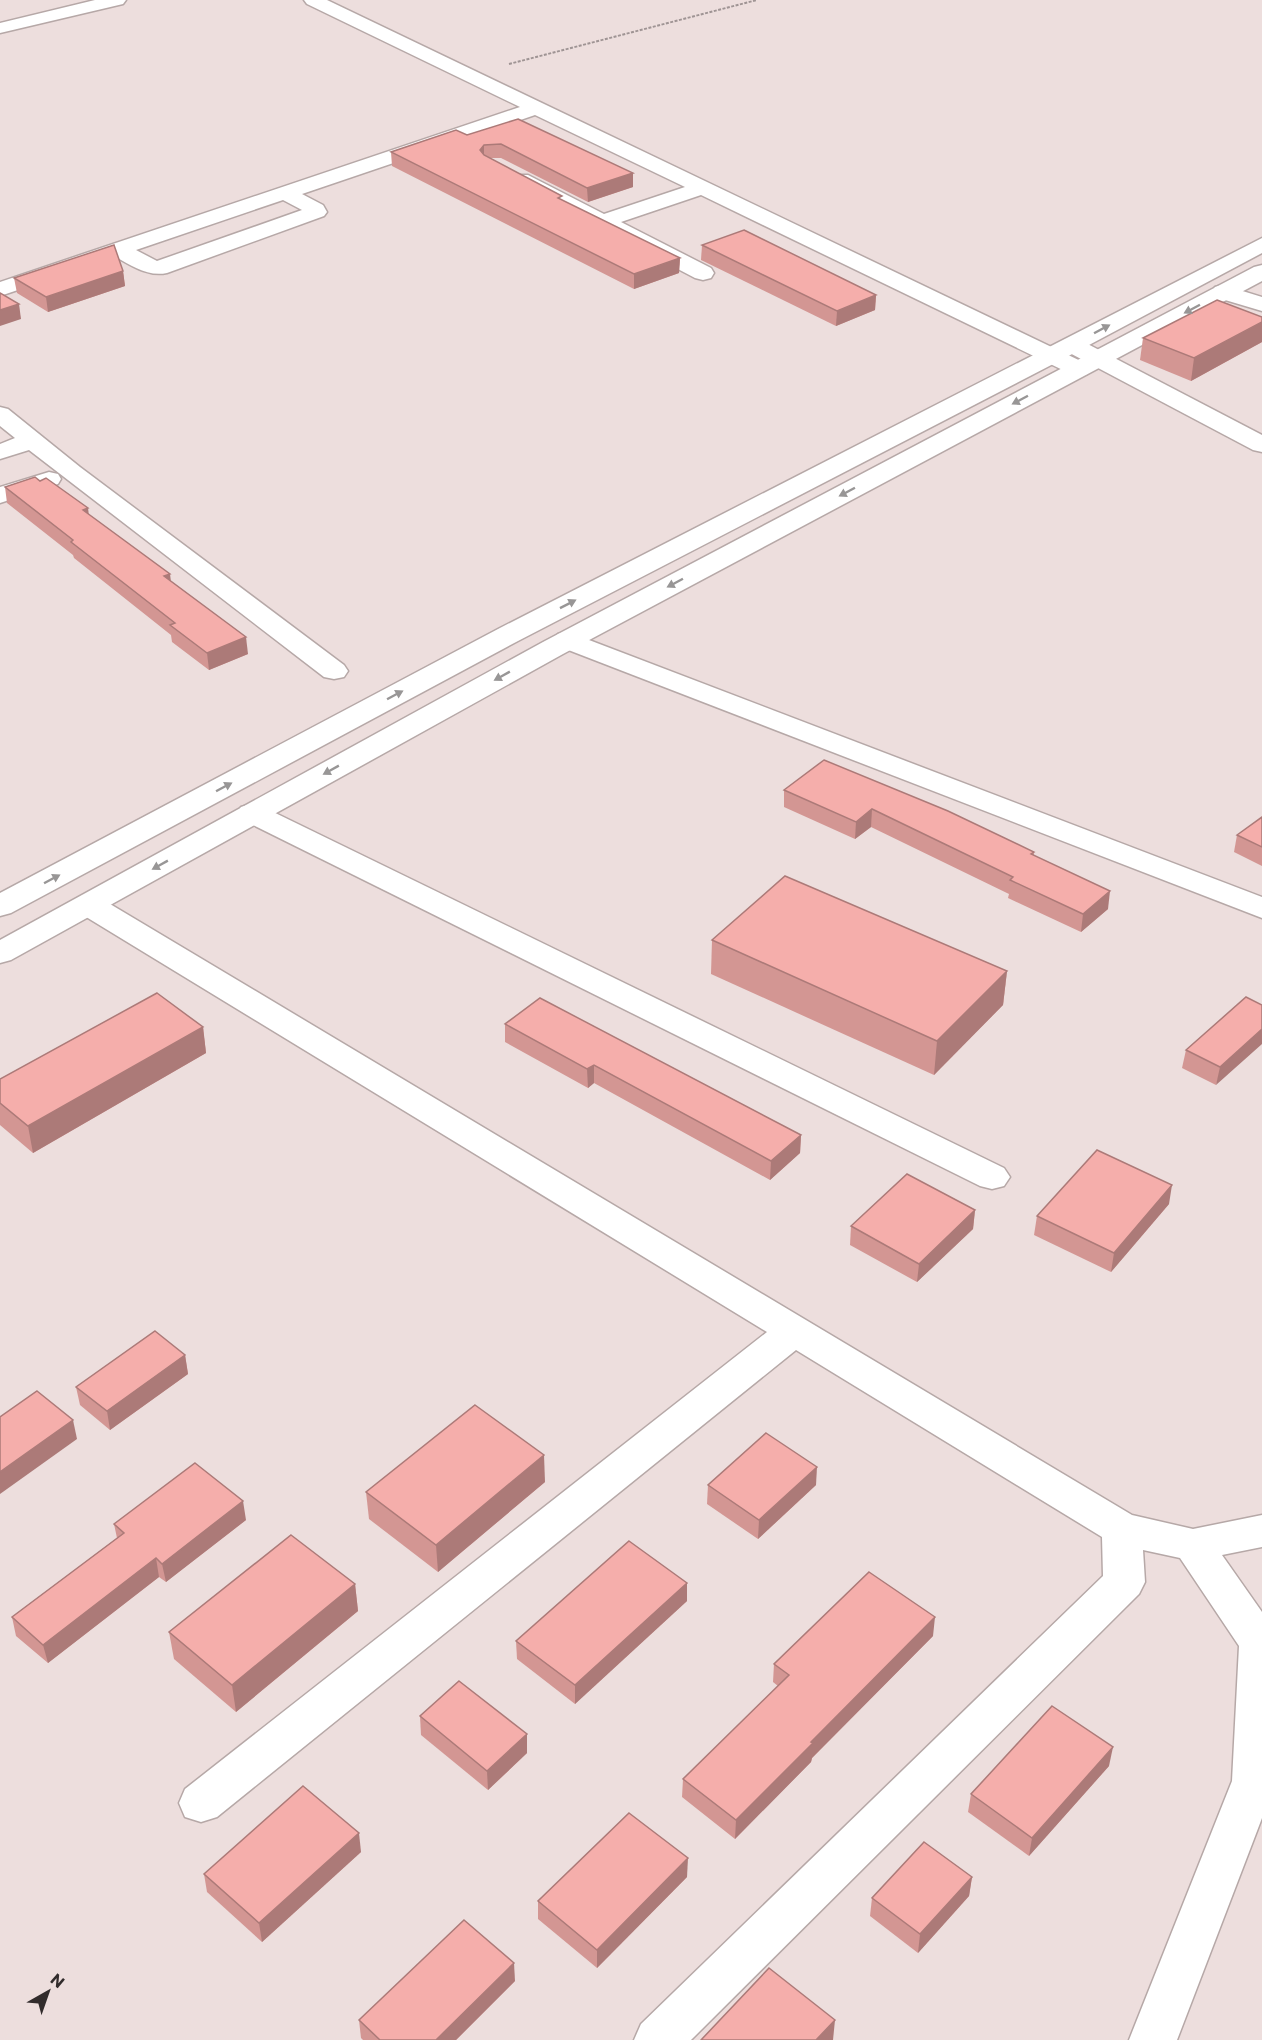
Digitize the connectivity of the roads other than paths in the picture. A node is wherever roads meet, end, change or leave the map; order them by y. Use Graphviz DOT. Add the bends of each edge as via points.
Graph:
graph roads {
  1 [pos="117,0"];
  2 [pos="313,0"];
  3 [pos="0,28"];
  4 [pos="536,108"];
  5 [pos="503,169"];
  6 [pos="702,188"];
  7 [pos="285,193"];
  8 [pos="603,221"];
  9 [pos="776,224"];
  10 [pos="754,231"];
  11 [pos="1262,244"];
  12 [pos="118,249"];
  13 [pos="697,250"];
  14 [pos="674,258"];
  15 [pos="1262,272"];
  16 [pos="703,273"];
  17 [pos="0,289"];
  18 [pos="1223,292"];
  19 [pos="1262,304"];
  20 [pos="1061,350"];
  21 [pos="1089,363"];
  22 [pos="0,414"];
  23 [pos="34,440"];
  24 [pos="1262,445"];
  25 [pos="0,452"];
  26 [pos="71,472"];
  27 [pos="0,495"];
  28 [pos="568,640"];
  29 [pos="334,671"];
  30 [pos="252,813"];
  31 [pos="90,904"];
  32 [pos="0,906"];
  33 [pos="1262,908"];
  34 [pos="0,953"];
  35 [pos="992,1177"];
  36 [pos="794,1331"];
  37 [pos="1122,1530"];
  38 [pos="1262,1531"];
  39 [pos="1193,1545"];
  40 [pos="201,1803"];
  41 [pos="658,2040"];
  42 [pos="1153,2040"];
  1 -- 3 [label="main road"];
  2 -- 4 [label="main road"];
  4 -- 6 [label="main road"];
  4 -- 7 [label="main road"];
  5 -- 8 [label="main road"];
  6 -- 8 [label="main road"];
  6 -- 9 [label="main road"];
  7 -- 12 [label="main road"];
  7 -- 12 [label="main road" via="317,213 159,268"];
  8 -- 14 [label="main road"];
  9 -- 10 [label="main road"];
  9 -- 20 [label="main road"];
  20 -- 11 [label="main road, one-way"];
  12 -- 17 [label="main road"];
  13 -- 14 [label="main road"];
  14 -- 16 [label="main road"];
  15 -- 18 [label="main road"];
  18 -- 19 [label="main road"];
  18 -- 21 [label="main road, one-way"];
  20 -- 21 [label="main road"];
  32 -- 20 [label="main road, one-way" via="508,634"];
  21 -- 24 [label="main road"];
  21 -- 28 [label="main road, one-way"];
  22 -- 23 [label="main road"];
  23 -- 25 [label="main road"];
  23 -- 26 [label="main road"];
  26 -- 27 [label="main road"];
  26 -- 29 [label="main road"];
  28 -- 30 [label="main road, one-way"];
  28 -- 33 [label="main road"];
  30 -- 31 [label="main road, one-way"];
  30 -- 35 [label="main road"];
  31 -- 34 [label="main road"];
  31 -- 36 [label="main road"];
  36 -- 37 [label="main road"];
  36 -- 40 [label="main road"];
  37 -- 39 [label="main road"];
  37 -- 41 [label="main road" via="1124,1582"];
  38 -- 39 [label="main road"];
  39 -- 42 [label="main road" via="1260,1643 1254,1781"];
}
